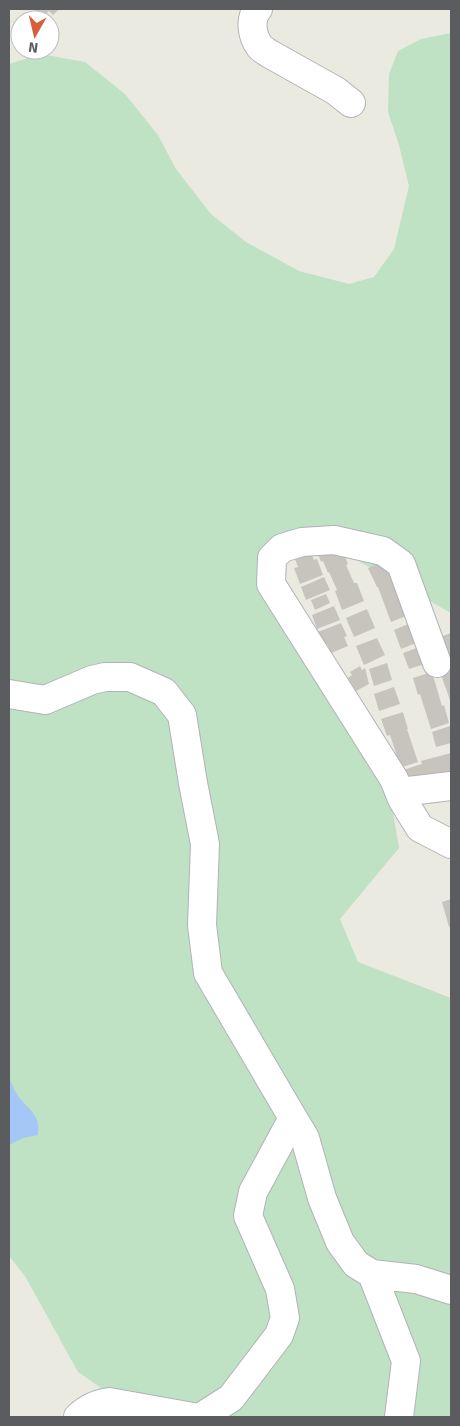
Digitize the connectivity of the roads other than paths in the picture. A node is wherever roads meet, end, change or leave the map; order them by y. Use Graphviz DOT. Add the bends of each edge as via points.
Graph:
graph roads {
  1 [pos="258,9"];
  2 [pos="351,103"];
  3 [pos="437,663"];
  4 [pos="9,694"];
  5 [pos="451,786"];
  6 [pos="400,792"];
  7 [pos="451,844"];
  8 [pos="293,1118"];
  9 [pos="372,1274"];
  10 [pos="451,1290"];
  11 [pos="78,1417"];
  12 [pos="193,1417"];
  13 [pos="201,1417"];
  14 [pos="399,1417"];
  1 -- 2 [label="street" via="252,30 260,47"];
  3 -- 6 [label="street" via="401,564 383,551 334,540 302,542 282,548 272,558 272,584"];
  4 -- 8 [label="street" via="45,700 92,680 130,677 164,692 182,715 192,784 206,844 202,924 208,973"];
  5 -- 6 [label="street"];
  6 -- 7 [label="street" via="420,828"];
  8 -- 9 [label="street" via="305,1138 322,1198 340,1242 356,1264"];
  8 -- 13 [label="street" via="252,1192 248,1216 280,1289 285,1318 280,1335 231,1398"];
  9 -- 10 [label="street" via="416,1279"];
  9 -- 14 [label="street" via="406,1361"];
  11 -- 12 [label="street" via="96,1404 109,1402"];
}
